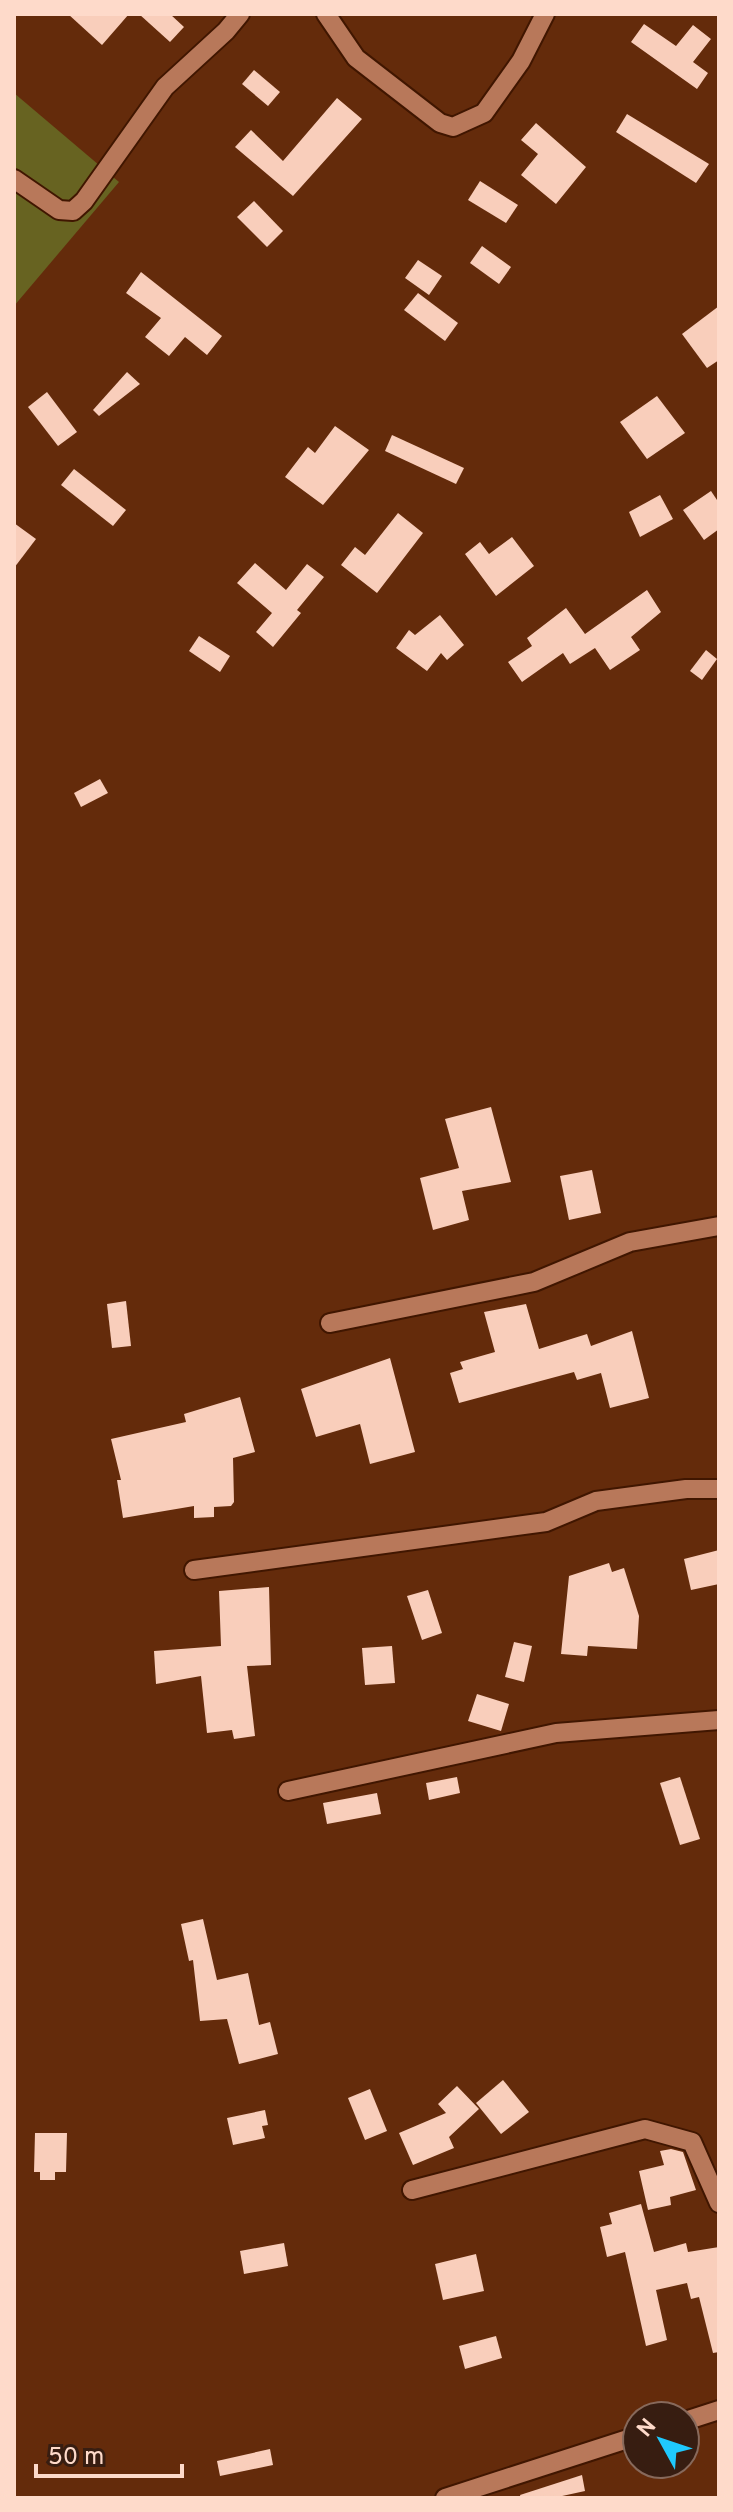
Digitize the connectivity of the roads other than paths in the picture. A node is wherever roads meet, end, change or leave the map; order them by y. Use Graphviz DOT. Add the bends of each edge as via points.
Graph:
graph roads {
  1 [pos="240,14"];
  2 [pos="326,14"];
  3 [pos="545,14"];
  4 [pos="14,179"];
  5 [pos="719,1226"];
  6 [pos="330,1323"];
  7 [pos="719,1489"];
  8 [pos="194,1570"];
  9 [pos="719,1720"];
  10 [pos="288,1791"];
  11 [pos="412,2190"];
  12 [pos="719,2203"];
  13 [pos="621,2441"];
  14 [pos="445,2498"];
  1 -- 4 [label="street" via="165,87 73,211 59,210"];
  2 -- 3 [label="street" via="356,58 440,123 453,127 484,113 521,61"];
  5 -- 6 [label="street" via="630,1242 534,1282"];
  7 -- 8 [label="street" via="596,1501 546,1522"];
  9 -- 10 [label="street" via="556,1733"];
  11 -- 12 [label="street" via="645,2129 692,2142"];
  13 -- 14 [label="street"];
}
